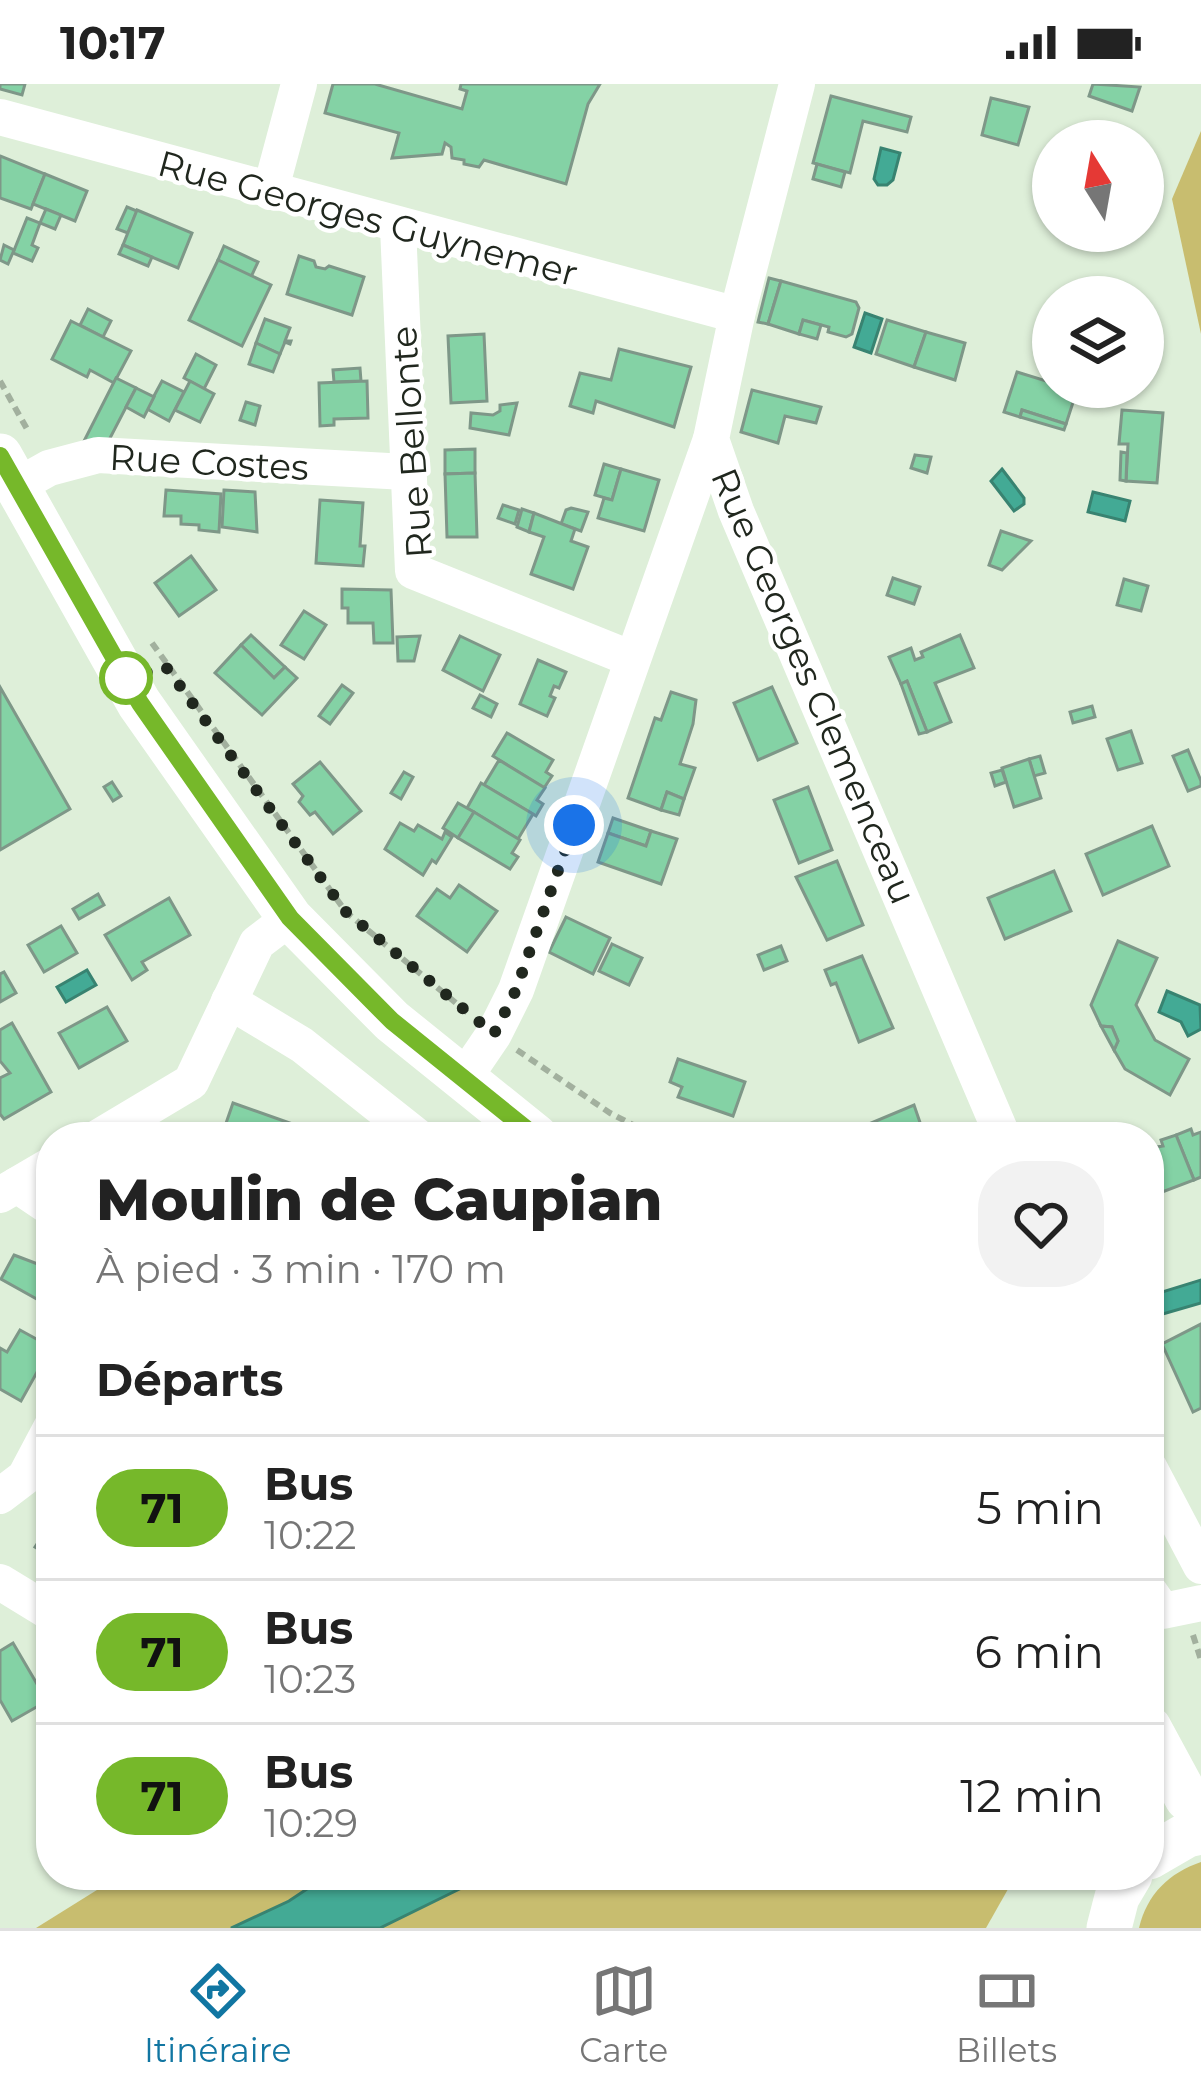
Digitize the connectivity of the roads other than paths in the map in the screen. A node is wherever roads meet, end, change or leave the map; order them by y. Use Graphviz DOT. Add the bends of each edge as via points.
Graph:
graph roads {
  1 [pos="298,84"];
  2 [pos="797,84"];
  3 [pos="0,117"];
  4 [pos="270,192"];
  5 [pos="398,227"];
  6 [pos="737,315"];
  7 [pos="711,439"];
  8 [pos="22,470"];
  9 [pos="406,472"];
  10 [pos="632,659"];
  11 [pos="290,918"];
  12 [pos="229,1001"];
  13 [pos="462,1081"];
  14 [pos="123,1122"];
  15 [pos="399,1122"];
  16 [pos="516,1122"];
  17 [pos="997,1122"];
  18 [pos="36,1174"];
  19 [pos="8,1190"];
  20 [pos="36,1202"];
  21 [pos="36,1456"];
  22 [pos="0,1496"];
  23 [pos="1164,1496"];
  24 [pos="1201,1566"];
  25 [pos="0,1582"];
  26 [pos="36,1603"];
  27 [pos="1201,1603"];
  28 [pos="1164,1611"];
  29 [pos="1164,1756"];
  30 [pos="1201,1811"];
  31 [pos="1201,1832"];
  32 [pos="1164,1848"];
  33 [pos="1121,1890"];
  34 [pos="1109,1928"];
  1 -- 4 [label="street"];
  2 -- 6 [label="street, Rue Georges Clemenceau"];
  3 -- 4 [label="street, Rue Georges Guynemer"];
  4 -- 5 [label="street, Rue Georges Guynemer"];
  5 -- 6 [label="street, Rue Georges Guynemer"];
  5 -- 9 [label="street, Rue Bellonte"];
  6 -- 7 [label="street, Rue Georges Clemenceau"];
  7 -- 10 [label="street"];
  7 -- 17 [label="street, Rue Georges Clemenceau"];
  8 -- 9 [label="street, Rue Costes" via="98,455"];
  8 -- 11 [label="main road" via="140,703"];
  9 -- 10 [label="street, Rue Bellonte" via="413,571"];
  10 -- 13 [label="street" via="516,990"];
  11 -- 12 [label="street" via="257,943"];
  11 -- 13 [label="main road"];
  12 -- 14 [label="street" via="191,1082"];
  12 -- 15 [label="street" via="302,1045"];
  13 -- 16 [label="main road"];
  18 -- 19 [label="street"];
  19 -- 20 [label="street"];
  21 -- 22 [label="street"];
  23 -- 24 [label="street"];
  25 -- 26 [label="street"];
  27 -- 28 [label="street"];
  29 -- 30 [label="main road"];
  31 -- 32 [label="main road"];
  33 -- 34 [label="main road"];
}
